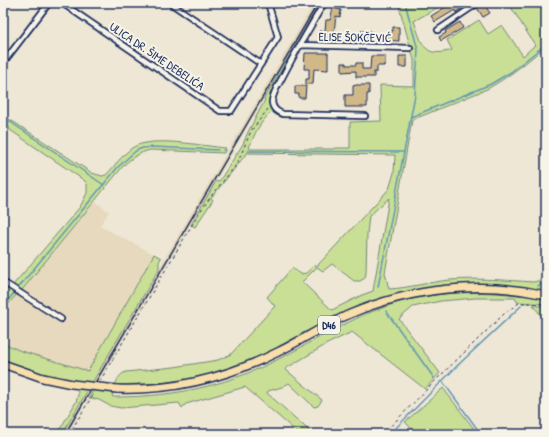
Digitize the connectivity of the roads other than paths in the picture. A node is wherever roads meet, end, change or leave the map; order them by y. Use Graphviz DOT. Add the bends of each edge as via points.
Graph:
graph roads {
  1 [pos="50,3"];
  2 [pos="62,3"];
  3 [pos="170,3"];
  4 [pos="268,3"];
  5 [pos="324,3"];
  6 [pos="478,3"];
  7 [pos="438,30"];
  8 [pos="300,45"];
  9 [pos="410,48"];
  10 [pos="3,64"];
  11 [pos="261,64"];
  12 [pos="365,116"];
  13 [pos="3,282"];
  14 [pos="546,295"];
  15 [pos="61,319"];
  16 [pos="3,364"];
  1 -- 10 [label="street"];
  2 -- 11 [label="street, ULICA DR. ŠIME DEBELIĆA" via="220,111 232,111"];
  3 -- 11 [label="street"];
  4 -- 11 [label="street" via="278,37"];
  5 -- 8 [label="street"];
  6 -- 7 [label="street"];
  8 -- 9 [label="street, ELISE ŠOKČEVIĆ"];
  8 -- 12 [label="street" via="276,89 272,100 276,110 294,115"];
  13 -- 15 [label="street"];
  14 -- 16 [label="main road, D46, bridge" via="517,290 475,288 441,290 408,296 351,314 254,364 194,382 168,386 131,390 96,388 43,378"];
}
